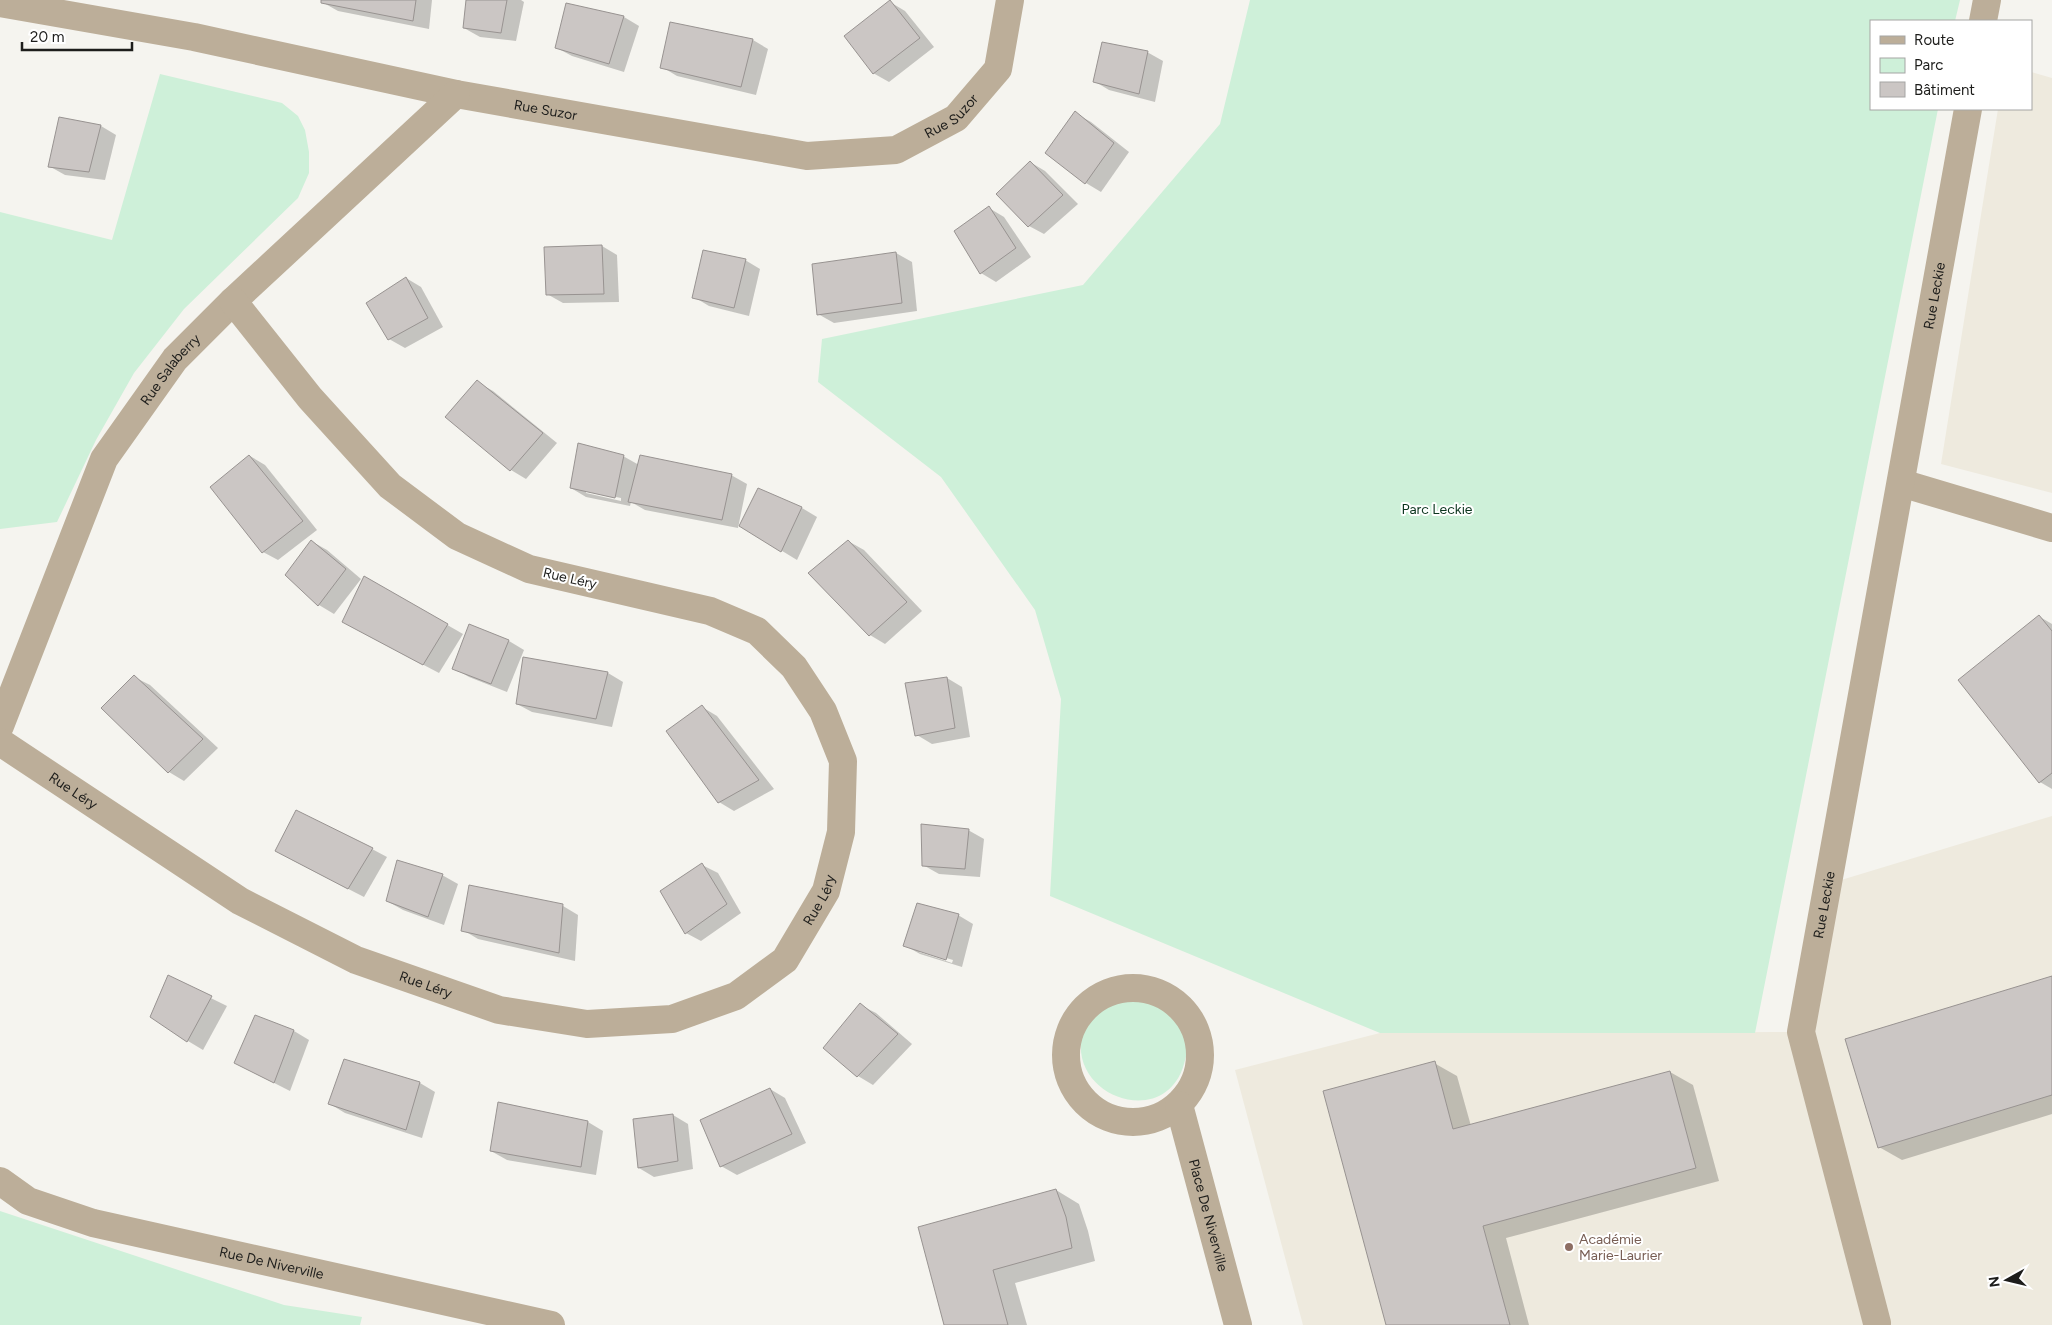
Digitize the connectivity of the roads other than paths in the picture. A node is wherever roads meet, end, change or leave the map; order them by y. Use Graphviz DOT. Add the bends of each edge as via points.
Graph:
graph roads {
  1 [pos="1010,0"];
  2 [pos="1987,0"];
  3 [pos="0,3"];
  4 [pos="1983,20"];
  5 [pos="456,94"];
  6 [pos="1968,110"];
  7 [pos="233,301"];
  8 [pos="1901,483"];
  9 [pos="2052,528"];
  10 [pos="0,726"];
  11 [pos="0,742"];
  12 [pos="1179,1105"];
  13 [pos="0,1181"];
  14 [pos="1878,1324"];
  15 [pos="551,1325"];
  16 [pos="1238,1325"];
  1 -- 5 [label="street, Rue Suzor" via="998,69 956,118 896,150 807,156"];
  2 -- 4 [label="street"];
  3 -- 5 [label="street, Rue Suzor" via="194,37"];
  5 -- 7 [label="street, Rue Salaberry"];
  6 -- 8 [label="street, Rue Leckie"];
  7 -- 10 [label="street, Rue Salaberry" via="175,359 104,459"];
  7 -- 11 [label="street, Rue Léry" via="310,398 390,486 457,536 530,569 710,612 757,631 794,667 823,711 843,761 841,832 826,891 785,960 736,996 672,1018 587,1024 498,1010 356,960 240,902"];
  8 -- 9 [label="street"];
  8 -- 14 [label="street, Rue Leckie" via="1801,1032"];
  12 -- 12 [label="street" via="1195,1084 1201,1058 1197,1032 1183,1009 1162,993 1136,987 1110,991 1088,1004 1072,1026 1066,1052 1070,1078 1083,1101 1105,1116 1130,1123 1156,1119"];
  12 -- 16 [label="street, Place De Niverville"];
  13 -- 15 [label="street, Rue De Niverville" via="28,1201 93,1223"];
}
